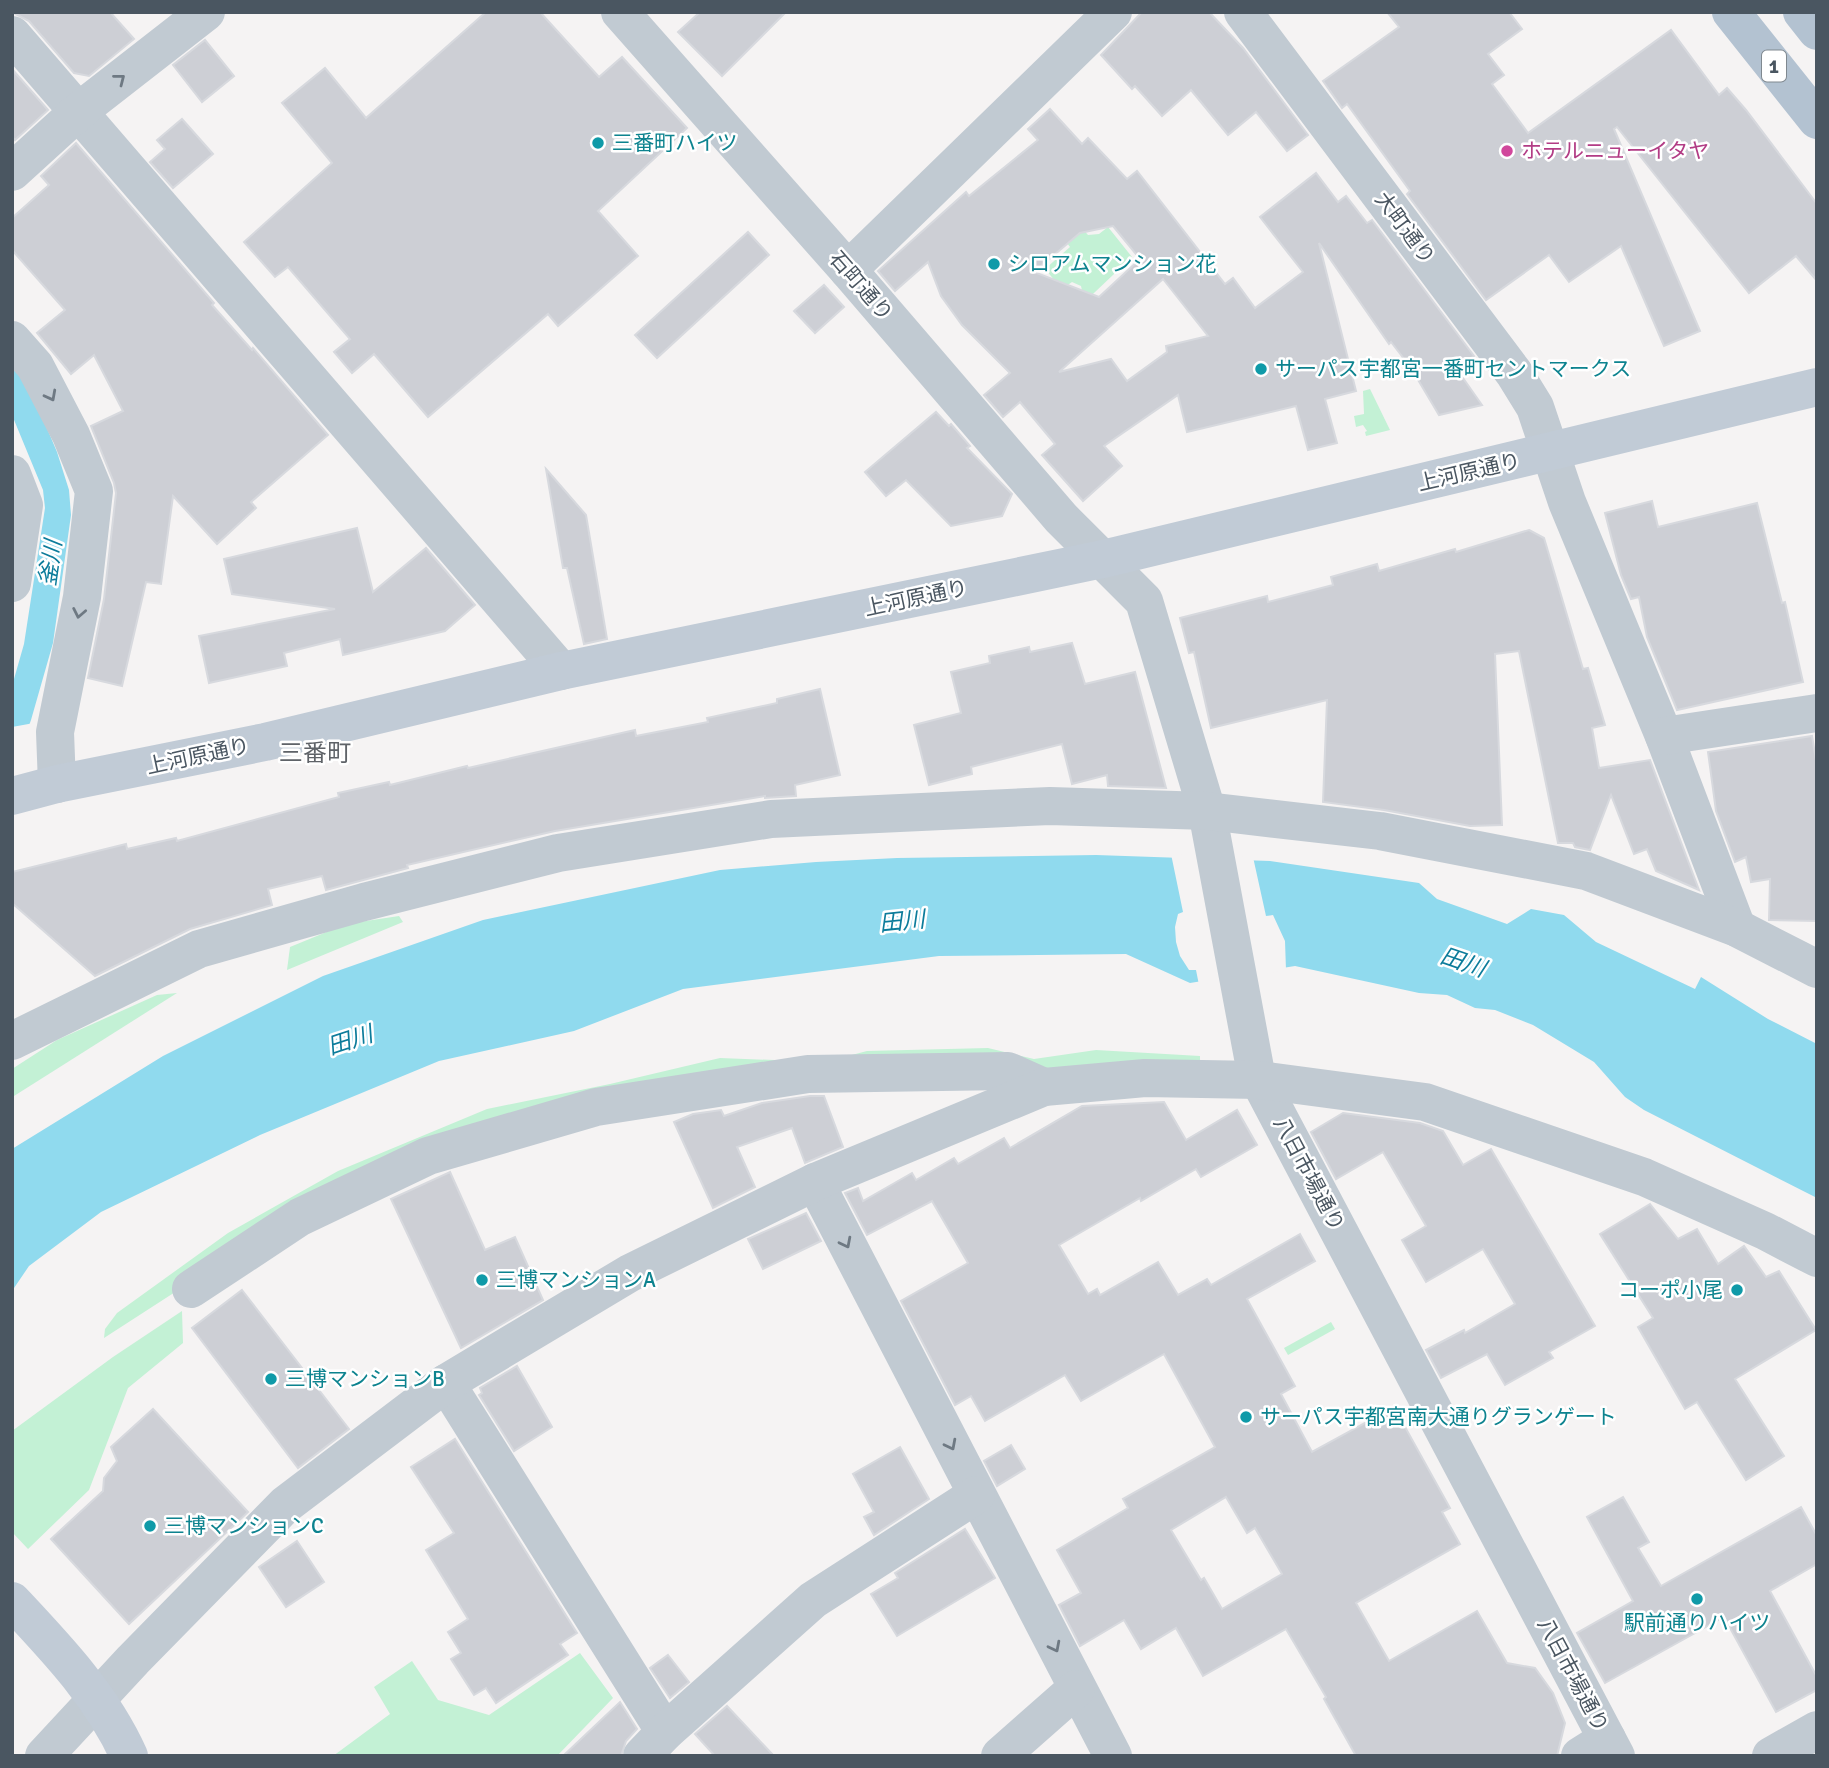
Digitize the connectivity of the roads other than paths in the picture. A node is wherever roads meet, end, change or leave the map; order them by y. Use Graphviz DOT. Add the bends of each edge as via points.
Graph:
graph roads {
  1 [pos="206,12"];
  2 [pos="620,12"];
  3 [pos="1113,12"];
  4 [pos="1243,12"];
  5 [pos="1731,12"];
  6 [pos="1802,12"];
  7 [pos="1817,30"];
  8 [pos="12,35"];
  9 [pos="79,111"];
  10 [pos="1817,120"];
  11 [pos="12,172"];
  12 [pos="848,270"];
  13 [pos="12,340"];
  14 [pos="1817,387"];
  15 [pos="1551,452"];
  16 [pos="12,474"];
  17 [pos="1103,559"];
  18 [pos="12,583"];
  19 [pos="561,671"];
  20 [pos="1817,713"];
  21 [pos="1664,736"];
  22 [pos="57,784"];
  23 [pos="12,796"];
  24 [pos="1208,816"];
  25 [pos="1737,928"];
  26 [pos="1817,969"];
  27 [pos="12,1041"];
  28 [pos="1257,1074"];
  29 [pos="1044,1087"];
  30 [pos="815,1182"];
  31 [pos="1817,1258"];
  32 [pos="191,1289"];
  33 [pos="446,1383"];
  34 [pos="976,1495"];
  35 [pos="12,1601"];
  36 [pos="1076,1689"];
  37 [pos="97,1699"];
  38 [pos="1817,1730"];
  39 [pos="653,1744"];
  40 [pos="1601,1750"];
  41 [pos="44,1756"];
  42 [pos="129,1756"];
  43 [pos="1000,1756"];
  44 [pos="1113,1756"];
  45 [pos="1770,1756"];
  9 -- 1 [label="street, one-way"];
  2 -- 12 [label="street, 石町通り"];
  3 -- 12 [label="street"];
  4 -- 15 [label="street, 大町通り" via="1514,373 1535,407"];
  5 -- 10 [label="main road, 1"];
  6 -- 7 [label="main road"];
  8 -- 9 [label="street"];
  9 -- 11 [label="street"];
  9 -- 19 [label="street"];
  12 -- 17 [label="street, 石町通り" via="1061,518"];
  13 -- 22 [label="street, one-way" via="35,366 94,491 82,597 55,732"];
  14 -- 15 [label="street, 上河原通り"];
  15 -- 17 [label="street, 上河原通り"];
  15 -- 21 [label="street, 大町通り" via="1567,502"];
  16 -- 18 [label="street" via="24,505"];
  17 -- 19 [label="street, 上河原通り"];
  17 -- 24 [label="street, 八日市場通り" via="1144,601"];
  19 -- 22 [label="street, 上河原通り" via="265,742"];
  20 -- 21 [label="street"];
  21 -- 25 [label="street, 大町通り"];
  22 -- 23 [label="street, 上河原通り"];
  24 -- 25 [label="street" via="1380,831 1586,871"];
  24 -- 27 [label="street" via="1050,806 771,819 558,853 199,949"];
  24 -- 28 [label="street, 八日市場通り"];
  25 -- 26 [label="street"];
  28 -- 29 [label="street" via="1210,1081 1145,1078"];
  28 -- 31 [label="street" via="1424,1102 1644,1177"];
  28 -- 40 [label="street, 八日市場通り"];
  29 -- 30 [label="street"];
  29 -- 32 [label="street" via="1008,1071 807,1074 596,1107 428,1156 300,1217"];
  30 -- 33 [label="street" via="630,1273"];
  30 -- 34 [label="street, one-way"];
  33 -- 37 [label="street" via="285,1506"];
  33 -- 39 [label="street"];
  34 -- 36 [label="street, one-way"];
  34 -- 39 [label="street" via="813,1600"];
  35 -- 37 [label="street"];
  36 -- 43 [label="street"];
  36 -- 44 [label="street"];
  37 -- 41 [label="street"];
  37 -- 42 [label="street"];
  38 -- 45 [label="street"];
}
